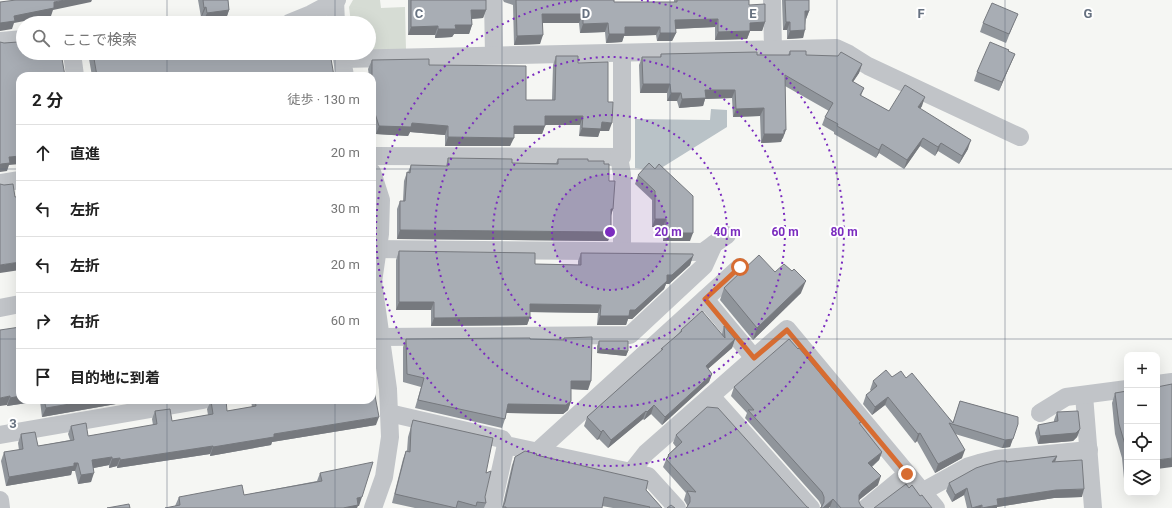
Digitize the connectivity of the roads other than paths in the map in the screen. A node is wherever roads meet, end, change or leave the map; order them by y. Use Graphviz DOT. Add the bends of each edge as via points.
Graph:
graph roads {
  1 [pos="336,0"];
  2 [pos="493,0"];
  3 [pos="772,0"];
  4 [pos="306,16"];
  5 [pos="336,16"];
  6 [pos="16,40"];
  7 [pos="0,41"];
  8 [pos="773,50"];
  9 [pos="622,53"];
  10 [pos="494,55"];
  11 [pos="376,56"];
  12 [pos="73,60"];
  13 [pos="343,60"];
  14 [pos="74,72"];
  15 [pos="344,72"];
  16 [pos="1020,137"];
  17 [pos="376,156"];
  18 [pos="619,157"];
  19 [pos="16,181"];
  20 [pos="0,183"];
  21 [pos="376,184"];
  22 [pos="376,246"];
  23 [pos="376,249"];
  24 [pos="622,251"];
  25 [pos="740,267"];
  26 [pos="705,299"];
  27 [pos="16,305"];
  28 [pos="376,306"];
  29 [pos="0,308"];
  30 [pos="380,337"];
  31 [pos="754,358"];
  32 [pos="378,370"];
  33 [pos="1172,382"];
  34 [pos="1160,384"];
  35 [pos="1124,389"];
  36 [pos="1084,395"];
  37 [pos="711,396"];
  38 [pos="180,404"];
  39 [pos="389,413"];
  40 [pos="1040,413"];
  41 [pos="0,435"];
  42 [pos="506,445"];
  43 [pos="1089,450"];
  44 [pos="538,451"];
  45 [pos="631,472"];
  46 [pos="907,474"];
  47 [pos="922,492"];
  48 [pos="0,500"];
  49 [pos="1,508"];
  50 [pos="373,508"];
  51 [pos="492,508"];
  52 [pos="677,508"];
  53 [pos="811,508"];
  54 [pos="866,508"];
  55 [pos="936,508"];
  56 [pos="1093,508"];
  1 -- 4 [label="street"];
  1 -- 5 [label="street"];
  2 -- 10 [label="street"];
  3 -- 8 [label="street"];
  6 -- 7 [label="street"];
  8 -- 9 [label="street"];
  8 -- 16 [label="street" via="836,48 868,66"];
  9 -- 10 [label="street"];
  9 -- 18 [label="street" via="622,157"];
  10 -- 11 [label="street"];
  12 -- 14 [label="street"];
  13 -- 15 [label="street"];
  17 -- 18 [label="street"];
  18 -- 24 [label="street" via="622,174"];
  19 -- 20 [label="street"];
  21 -- 22 [label="street" via="381,200 380,234"];
  23 -- 24 [label="street"];
  24 -- 30 [label="street" via="703,252 721,240 704,266 630,335"];
  25 -- 26 [label="street"];
  26 -- 31 [label="street"];
  26 -- 44 [label="street"];
  27 -- 29 [label="street"];
  28 -- 30 [label="street"];
  30 -- 32 [label="street"];
  31 -- 37 [label="street"];
  31 -- 46 [label="street" via="787,330"];
  32 -- 39 [label="street" via="388,389"];
  33 -- 34 [label="street"];
  35 -- 36 [label="street"];
  36 -- 40 [label="street" via="1066,398"];
  36 -- 43 [label="street"];
  37 -- 45 [label="street" via="646,453"];
  37 -- 53 [label="street"];
  38 -- 41 [label="street"];
  39 -- 42 [label="street" via="502,439"];
  39 -- 50 [label="street" via="387,461"];
  42 -- 44 [label="street"];
  42 -- 51 [label="street"];
  43 -- 47 [label="street" via="979,463"];
  43 -- 56 [label="street"];
  44 -- 45 [label="street"];
  45 -- 52 [label="street" via="648,476"];
  46 -- 47 [label="street"];
  46 -- 54 [label="street"];
  47 -- 55 [label="street"];
  48 -- 49 [label="street"];
}
